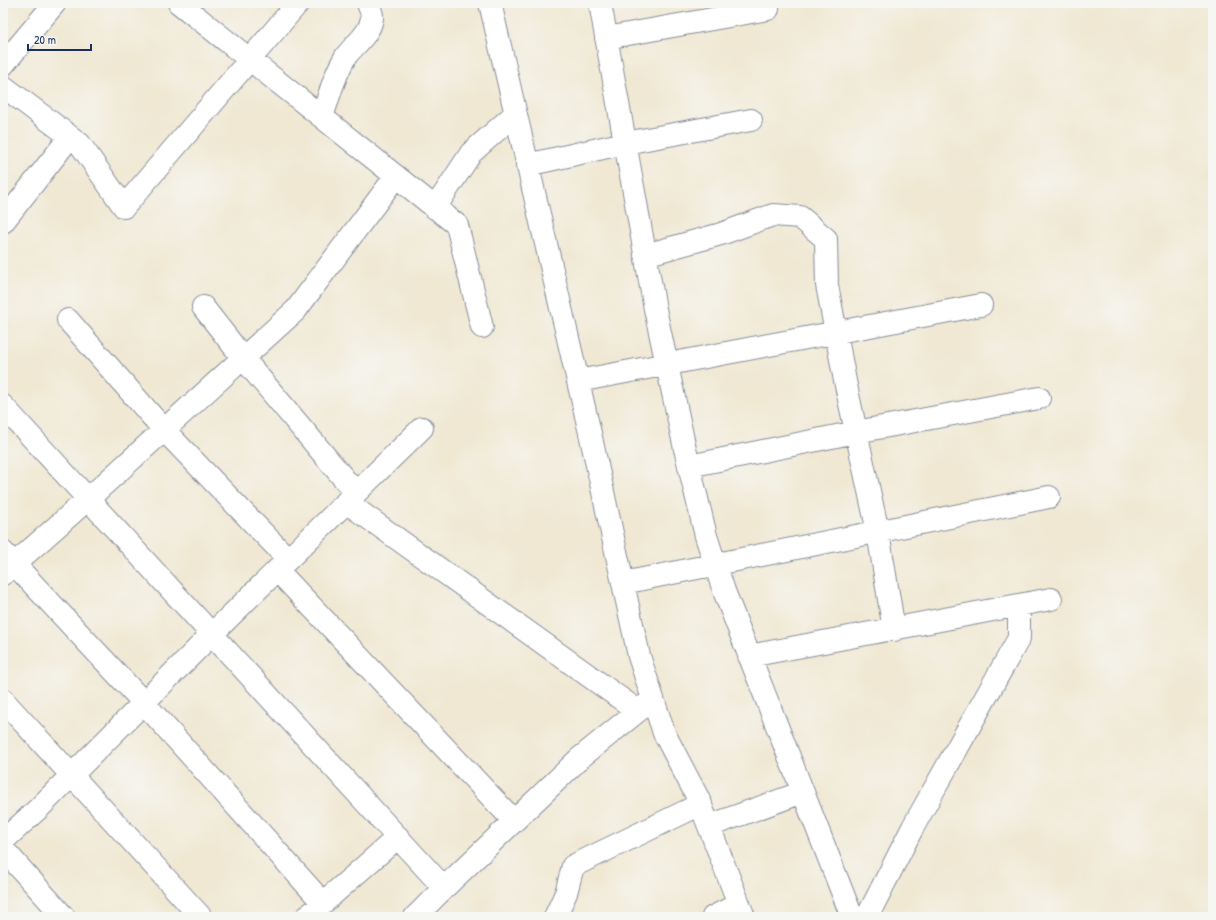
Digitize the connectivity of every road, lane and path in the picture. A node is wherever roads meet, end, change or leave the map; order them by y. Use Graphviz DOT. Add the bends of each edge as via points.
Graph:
graph roads {
  1 [pos="55,3"];
  2 [pos="179,3"];
  3 [pos="298,3"];
  4 [pos="368,3"];
  5 [pos="490,3"];
  6 [pos="600,3"];
  7 [pos="768,9"];
  8 [pos="606,38"];
  9 [pos="250,60"];
  10 [pos="3,65"];
  11 [pos="3,86"];
  12 [pos="515,114"];
  13 [pos="322,118"];
  14 [pos="752,120"];
  15 [pos="70,137"];
  16 [pos="625,143"];
  17 [pos="527,165"];
  18 [pos="396,176"];
  19 [pos="435,208"];
  20 [pos="3,222"];
  21 [pos="645,255"];
  22 [pos="981,305"];
  23 [pos="203,307"];
  24 [pos="68,320"];
  25 [pos="482,327"];
  26 [pos="836,332"];
  27 [pos="243,358"];
  28 [pos="667,365"];
  29 [pos="578,381"];
  30 [pos="1039,398"];
  31 [pos="3,406"];
  32 [pos="422,428"];
  33 [pos="164,430"];
  34 [pos="856,432"];
  35 [pos="689,466"];
  36 [pos="1049,497"];
  37 [pos="351,498"];
  38 [pos="88,499"];
  39 [pos="878,532"];
  40 [pos="7,563"];
  41 [pos="715,564"];
  42 [pos="282,565"];
  43 [pos="623,583"];
  44 [pos="1051,599"];
  45 [pos="1019,606"];
  46 [pos="894,630"];
  47 [pos="212,634"];
  48 [pos="749,656"];
  49 [pos="3,700"];
  50 [pos="144,702"];
  51 [pos="645,705"];
  52 [pos="71,775"];
  53 [pos="803,792"];
  54 [pos="701,804"];
  55 [pos="514,821"];
  56 [pos="709,826"];
  57 [pos="398,837"];
  58 [pos="3,841"];
  59 [pos="3,849"];
  60 [pos="444,888"];
  61 [pos="315,910"];
  62 [pos="741,910"];
  63 [pos="64,917"];
  64 [pos="201,917"];
  65 [pos="415,917"];
  66 [pos="555,917"];
  67 [pos="713,917"];
  68 [pos="852,917"];
  69 [pos="867,917"];
  1 -- 10 [label="street"];
  2 -- 9 [label="street"];
  3 -- 9 [label="street"];
  4 -- 13 [label="street" via="372,17 368,29 346,56 334,80"];
  5 -- 12 [label="street"];
  6 -- 8 [label="street"];
  7 -- 8 [label="street"];
  8 -- 16 [label="street"];
  9 -- 13 [label="street"];
  9 -- 15 [label="street" via="124,207 80,144"];
  11 -- 15 [label="street"];
  12 -- 17 [label="street"];
  12 -- 19 [label="street" via="471,153"];
  13 -- 18 [label="street"];
  14 -- 16 [label="street"];
  15 -- 20 [label="street"];
  16 -- 17 [label="street"];
  16 -- 21 [label="street"];
  17 -- 29 [label="street"];
  18 -- 19 [label="street"];
  18 -- 27 [label="street" via="296,310"];
  19 -- 25 [label="street" via="457,225"];
  21 -- 26 [label="street" via="721,234 773,215 800,217 826,239 827,285"];
  21 -- 28 [label="street"];
  22 -- 26 [label="street"];
  23 -- 27 [label="street"];
  24 -- 33 [label="street"];
  26 -- 28 [label="street"];
  26 -- 34 [label="street"];
  27 -- 33 [label="street"];
  27 -- 37 [label="street"];
  28 -- 29 [label="street"];
  28 -- 35 [label="street"];
  29 -- 43 [label="street"];
  30 -- 34 [label="street"];
  31 -- 38 [label="street"];
  32 -- 37 [label="street"];
  33 -- 38 [label="street"];
  33 -- 42 [label="street"];
  34 -- 35 [label="street"];
  34 -- 39 [label="street"];
  35 -- 41 [label="street"];
  36 -- 39 [label="street"];
  37 -- 42 [label="street"];
  37 -- 51 [label="street"];
  38 -- 40 [label="street"];
  38 -- 47 [label="street"];
  39 -- 41 [label="street"];
  39 -- 46 [label="street"];
  40 -- 50 [label="street"];
  41 -- 43 [label="street"];
  41 -- 48 [label="street"];
  42 -- 47 [label="street"];
  42 -- 55 [label="street"];
  43 -- 51 [label="street" via="639,656"];
  44 -- 45 [label="street"];
  45 -- 46 [label="street"];
  45 -- 69 [label="street" via="1018,638 913,827"];
  46 -- 48 [label="street"];
  47 -- 50 [label="street"];
  47 -- 57 [label="street"];
  48 -- 53 [label="street"];
  49 -- 52 [label="street"];
  50 -- 52 [label="street"];
  50 -- 61 [label="street"];
  51 -- 54 [label="street" via="664,733"];
  51 -- 55 [label="street" via="580,758"];
  52 -- 58 [label="street"];
  52 -- 64 [label="street"];
  53 -- 56 [label="street"];
  53 -- 68 [label="street"];
  54 -- 56 [label="street"];
  54 -- 66 [label="street" via="573,866 560,910"];
  55 -- 60 [label="street"];
  56 -- 62 [label="street"];
  57 -- 60 [label="street"];
  57 -- 61 [label="street"];
  59 -- 63 [label="street"];
  60 -- 65 [label="street"];
  62 -- 67 [label="street"];
}
